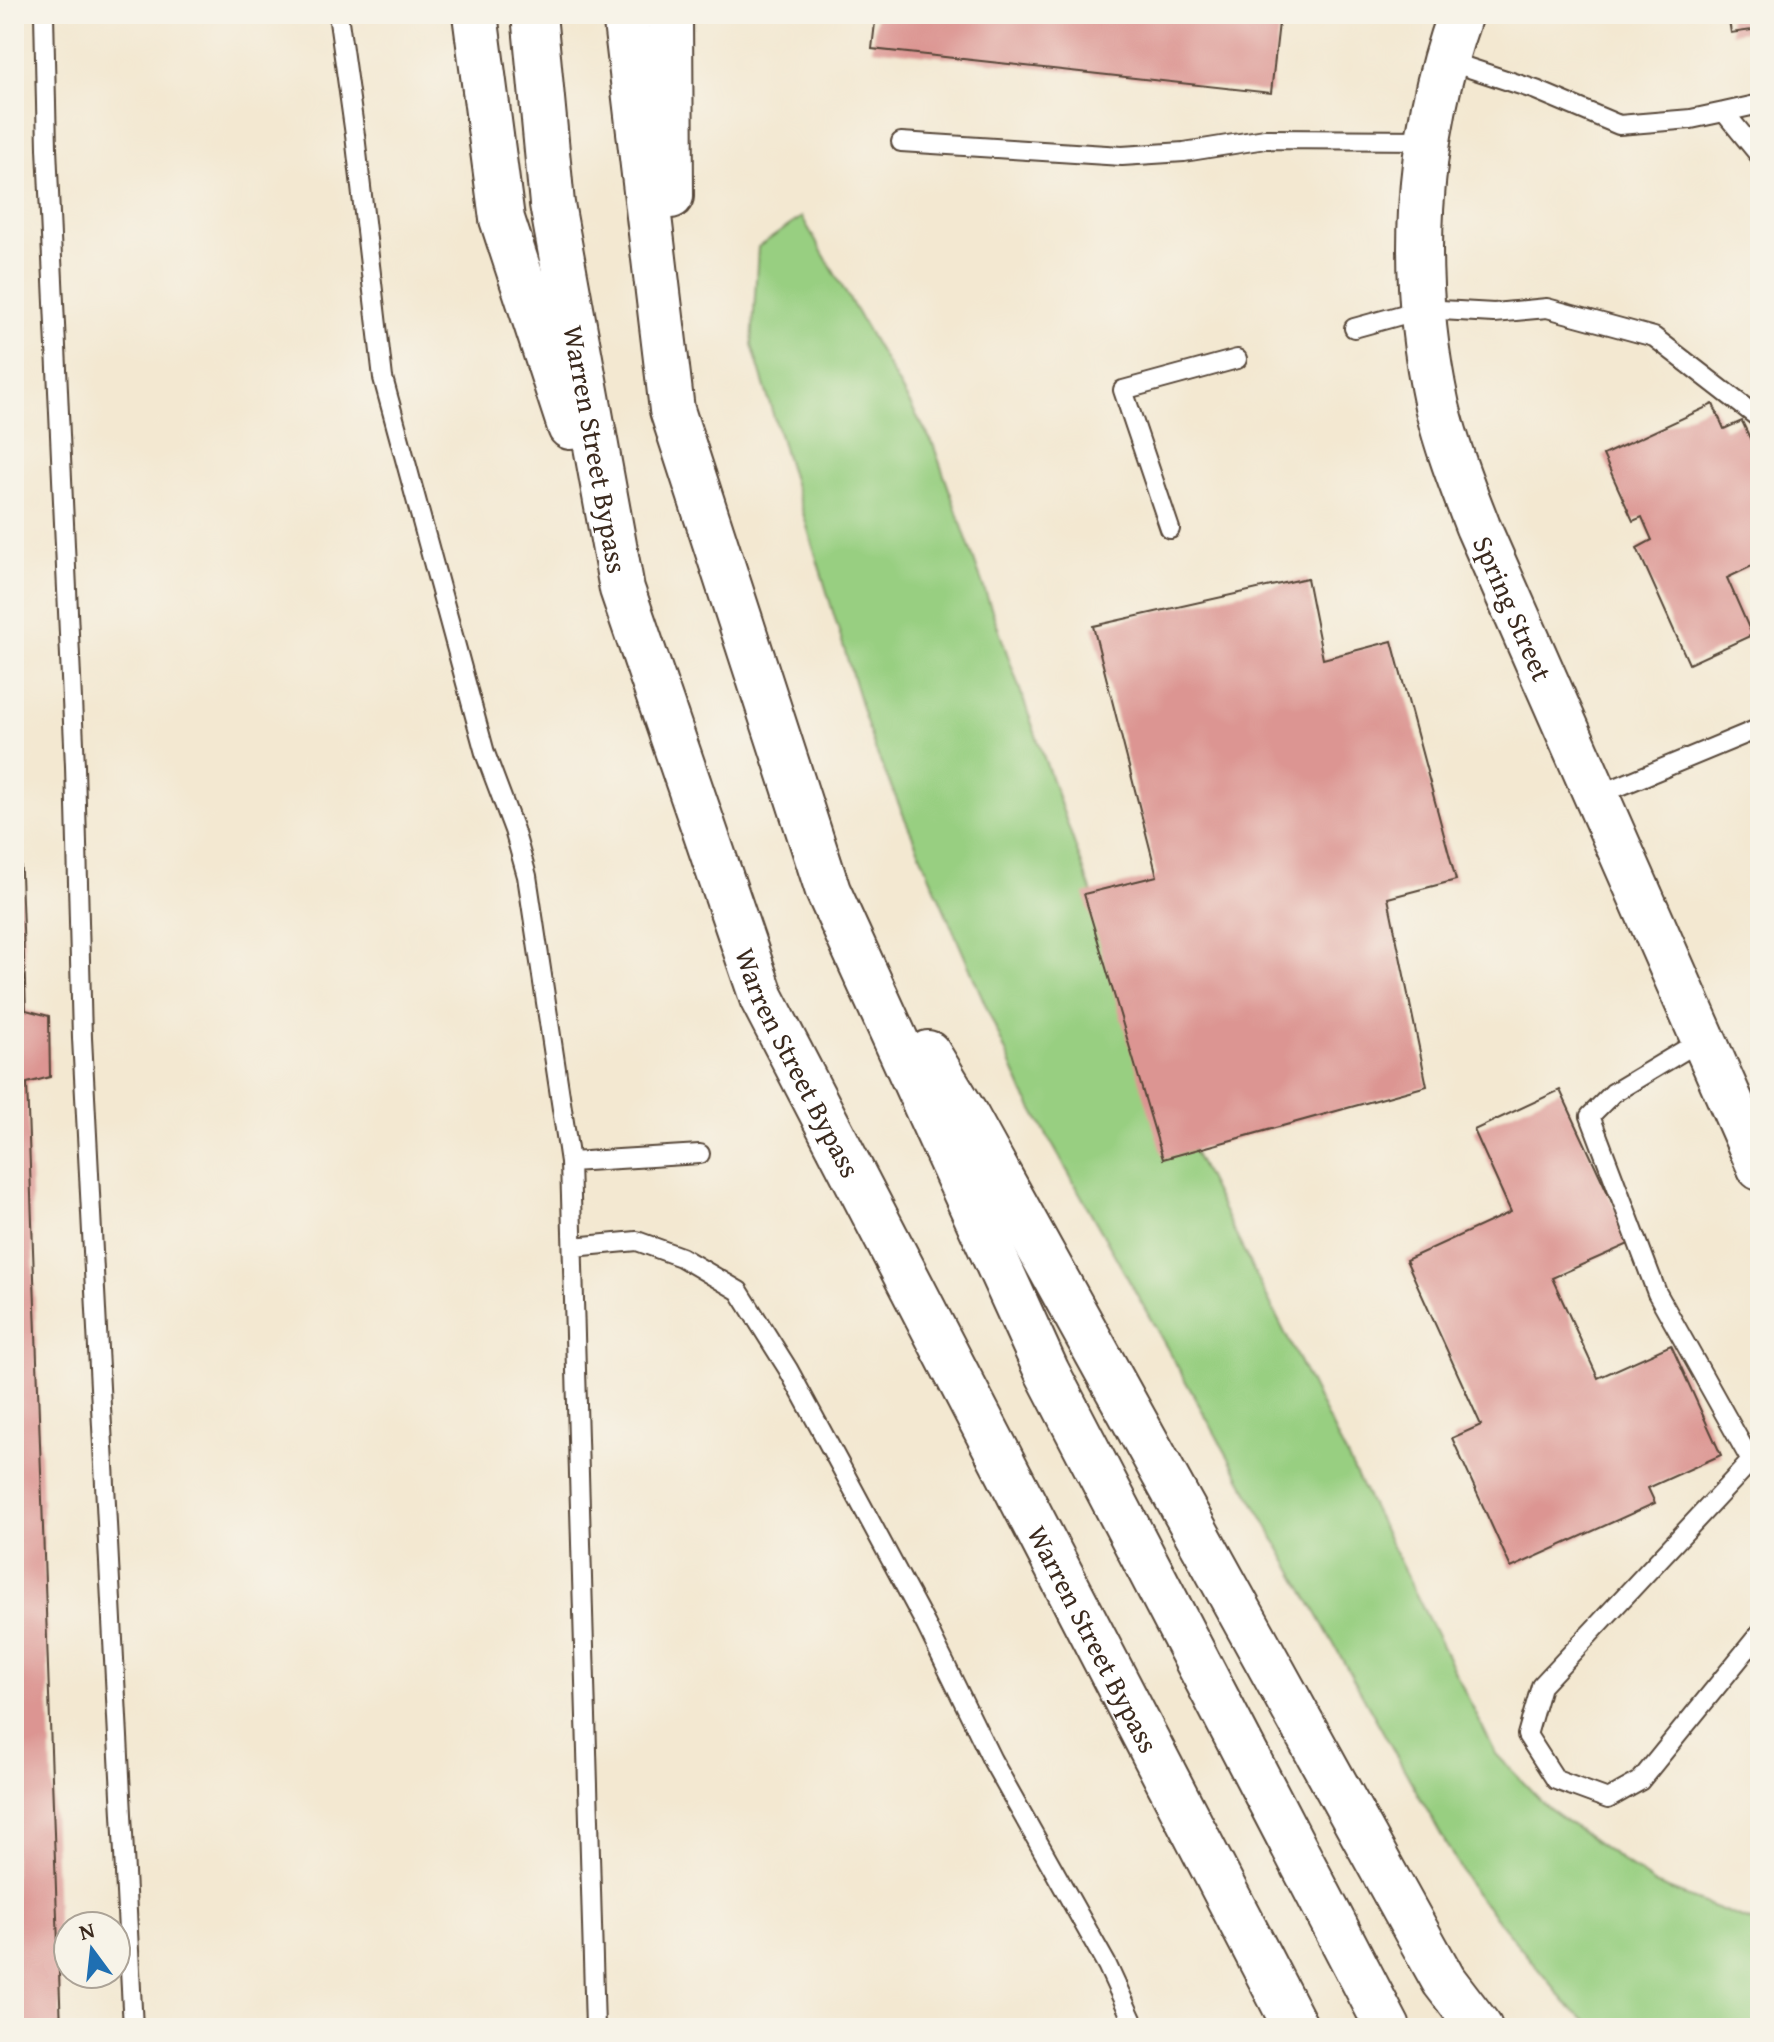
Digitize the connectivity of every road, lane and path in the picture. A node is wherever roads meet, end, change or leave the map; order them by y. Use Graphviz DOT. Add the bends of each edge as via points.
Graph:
graph roads {
  1 [pos="44,14"];
  2 [pos="338,14"];
  3 [pos="475,14"];
  4 [pos="534,14"];
  5 [pos="625,14"];
  6 [pos="670,14"];
  7 [pos="1460,14"];
  8 [pos="1445,60"];
  9 [pos="1760,104"];
  10 [pos="1724,112"];
  11 [pos="1428,140"];
  12 [pos="901,142"];
  13 [pos="1760,156"];
  14 [pos="1423,309"];
  15 [pos="1354,328"];
  16 [pos="1237,359"];
  17 [pos="672,410"];
  18 [pos="1760,419"];
  19 [pos="1170,529"];
  20 [pos="622,589"];
  21 [pos="1760,728"];
  22 [pos="1596,796"];
  23 [pos="828,891"];
  24 [pos="1703,1039"];
  25 [pos="700,1154"];
  26 [pos="570,1162"];
  27 [pos="1760,1168"];
  28 [pos="573,1247"];
  29 [pos="1756,1464"];
  30 [pos="1760,1633"];
  31 [pos="133,2028"];
  32 [pos="595,2028"];
  33 [pos="1136,2028"];
  34 [pos="1296,2028"];
  35 [pos="1388,2028"];
  36 [pos="1480,2028"];
  1 -- 31 [label="lane" via="82,1038"];
  2 -- 26 [label="lane" via="383,378 485,753 527,876"];
  3 -- 20 [label="main road" via="502,219"];
  4 -- 20 [label="main road, Warren Street Bypass" via="552,204"];
  5 -- 17 [label="main road"];
  6 -- 17 [label="main road"];
  7 -- 8 [label="main road, Spring Street"];
  8 -- 10 [label="lane" via="1619,125"];
  8 -- 11 [label="main road, Spring Street"];
  9 -- 10 [label="lane"];
  10 -- 13 [label="lane"];
  11 -- 12 [label="lane" via="1265,139 1122,156"];
  11 -- 14 [label="main road, Spring Street" via="1420,242"];
  14 -- 15 [label="lane"];
  14 -- 18 [label="lane" via="1494,313 1547,308 1654,337"];
  14 -- 22 [label="main road, Spring Street" via="1453,463"];
  16 -- 19 [label="lane" via="1123,390"];
  17 -- 23 [label="main road"];
  20 -- 34 [label="main road, Warren Street Bypass" via="762,998"];
  21 -- 22 [label="lane"];
  22 -- 24 [label="main road, Spring Street"];
  23 -- 35 [label="main road" via="1047,1372"];
  23 -- 36 [label="main road" via="968,1119 1444,1981"];
  24 -- 27 [label="main road, Spring Street"];
  24 -- 29 [label="lane" via="1613,1093 1590,1116 1657,1293"];
  25 -- 26 [label="lane"];
  26 -- 28 [label="lane"];
  28 -- 32 [label="lane"];
  28 -- 33 [label="lane" via="637,1241 681,1257 739,1291 854,1491"];
  29 -- 30 [label="lane" via="1541,1686 1527,1735 1556,1780 1608,1799 1640,1781"];
}
